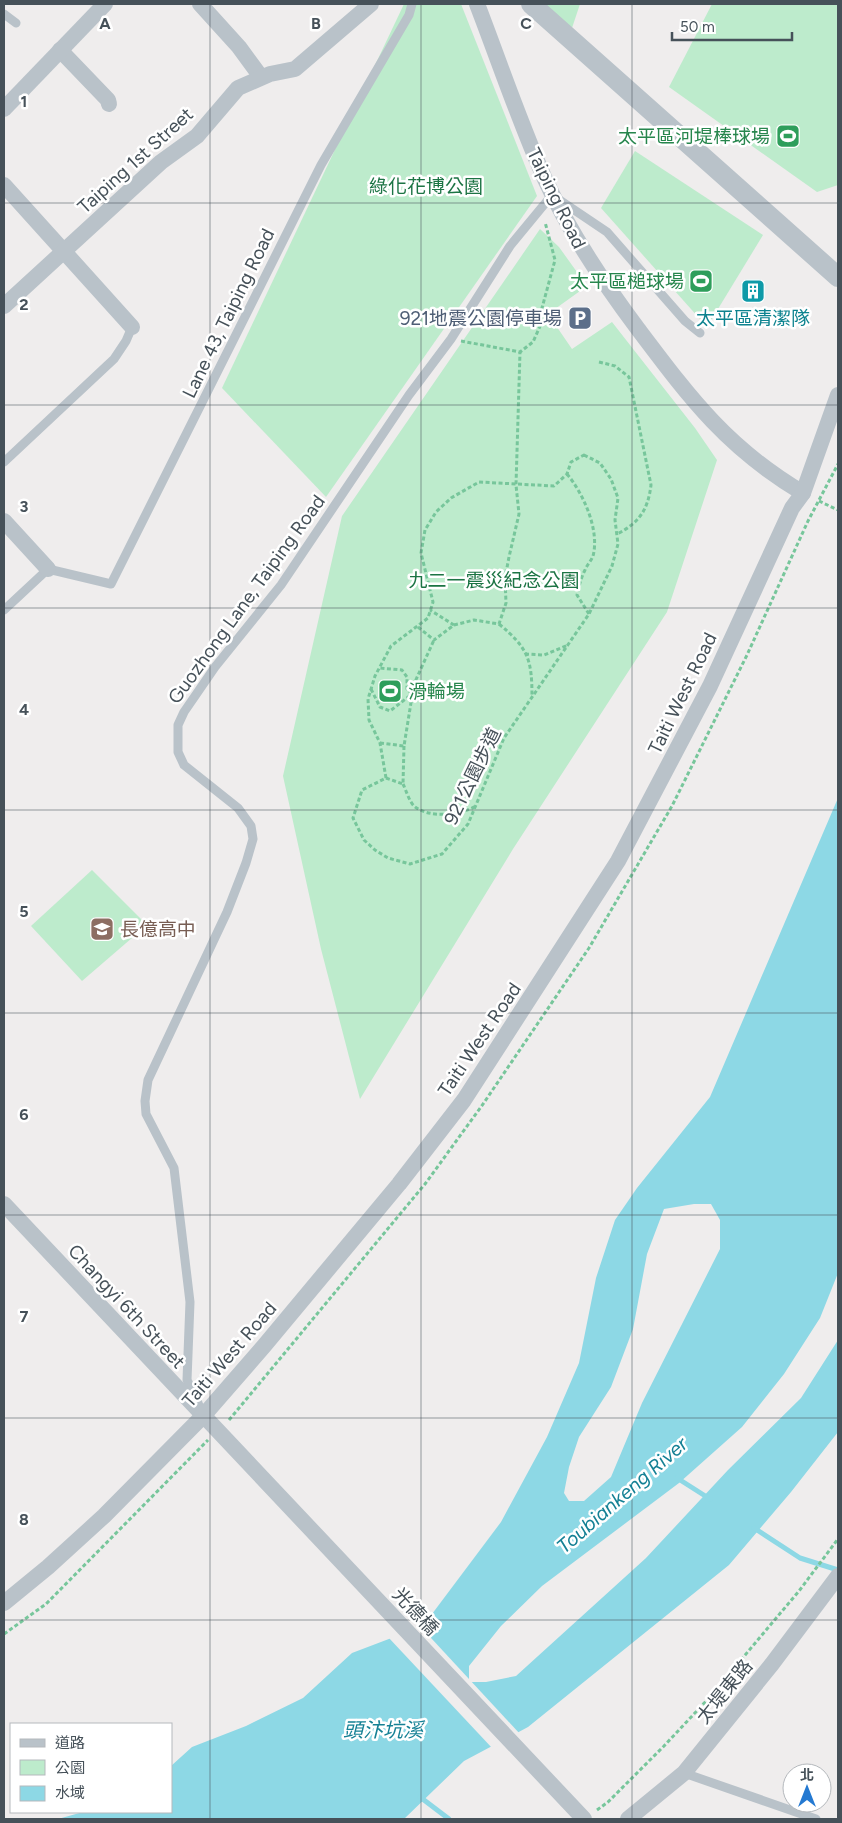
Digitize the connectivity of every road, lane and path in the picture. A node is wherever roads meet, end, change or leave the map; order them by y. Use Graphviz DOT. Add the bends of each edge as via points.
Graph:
graph roads {
  1 [pos="105,4"];
  2 [pos="370,4"];
  3 [pos="412,4"];
  4 [pos="477,4"];
  5 [pos="531,4"];
  6 [pos="208,6"];
  7 [pos="4,14"];
  8 [pos="16,23"];
  9 [pos="60,50"];
  10 [pos="260,77"];
  11 [pos="109,104"];
  12 [pos="4,109"];
  13 [pos="4,185"];
  14 [pos="552,195"];
  15 [pos="541,208"];
  16 [pos="65,250"];
  17 [pos="838,278"];
  18 [pos="4,306"];
  19 [pos="132,327"];
  20 [pos="700,333"];
  21 [pos="451,340"];
  22 [pos="520,352"];
  23 [pos="599,362"];
  24 [pos="838,395"];
  25 [pos="4,462"];
  26 [pos="838,464"];
  27 [pos="567,474"];
  28 [pos="516,485"];
  29 [pos="803,493"];
  30 [pos="838,510"];
  31 [pos="4,521"];
  32 [pos="808,521"];
  33 [pos="616,534"];
  34 [pos="48,569"];
  35 [pos="4,610"];
  36 [pos="430,610"];
  37 [pos="589,614"];
  38 [pos="500,624"];
  39 [pos="454,625"];
  40 [pos="418,627"];
  41 [pos="434,640"];
  42 [pos="569,644"];
  43 [pos="525,654"];
  44 [pos="379,668"];
  45 [pos="371,688"];
  46 [pos="412,694"];
  47 [pos="532,697"];
  48 [pos="380,743"];
  49 [pos="404,746"];
  50 [pos="386,778"];
  51 [pos="403,784"];
  52 [pos="476,806"];
  53 [pos="4,1204"];
  54 [pos="204,1415"];
  55 [pos="219,1432"];
  56 [pos="838,1538"];
  57 [pos="838,1576"];
  58 [pos="4,1603"];
  59 [pos="4,1634"];
  60 [pos="684,1773"];
  61 [pos="583,1818"];
  62 [pos="628,1819"];
  63 [pos="816,1819"];
  1 -- 9 [label="street"];
  2 -- 10 [label="street, Taiping 1st Street" via="295,69"];
  3 -- 34 [label="lane, Lane 43, Taiping Road" via="409,15 321,165 111,584"];
  4 -- 14 [label="street, Taiping Road"];
  5 -- 17 [label="street"];
  6 -- 10 [label="street"];
  7 -- 8 [label="lane"];
  9 -- 11 [label="street"];
  9 -- 12 [label="street"];
  10 -- 16 [label="street, Taiping 1st Street" via="238,88 197,136 161,162"];
  13 -- 16 [label="street"];
  14 -- 15 [label="lane, Guozhong Lane, Taiping Road"];
  14 -- 20 [label="lane" via="607,232"];
  14 -- 29 [label="street, Taiping Road" via="582,250 688,396 738,446 774,476"];
  15 -- 21 [label="lane, Guozhong Lane, Taiping Road" via="510,246"];
  15 -- 22 [label="path" via="555,260 541,324 533,342"];
  16 -- 18 [label="street, Taiping 1st Street"];
  16 -- 19 [label="street"];
  19 -- 25 [label="lane" via="114,359"];
  21 -- 22 [label="path"];
  21 -- 54 [label="lane, Guozhong Lane, Taiping Road" via="399,410 281,585 215,667 178,725 178,752 184,765 238,808 251,826 253,839 227,912 148,1080 145,1101 146,1114 174,1168 190,1302 187,1380"];
  22 -- 28 [label="path"];
  23 -- 33 [label="path" via="615,366 629,377 651,485 649,502 642,514"];
  24 -- 29 [label="street, Taiti West Road"];
  26 -- 32 [label="path"];
  27 -- 28 [label="path, 921公園步道" via="554,486"];
  27 -- 37 [label="path" via="586,504 591,526 593,557 581,579 578,596"];
  27 -- 37 [label="path, 921公園步道" via="571,462 584,455 600,463 618,498 616,552"];
  28 -- 36 [label="path, 921公園步道" via="480,482 451,498 436,512 425,530 421,553 433,602"];
  28 -- 38 [label="path" via="520,514 505,578 506,603"];
  29 -- 30 [label="path"];
  29 -- 54 [label="street, Taiti West Road" via="792,508 710,686 622,852 502,1043 464,1100 399,1184"];
  31 -- 34 [label="street"];
  34 -- 35 [label="lane"];
  36 -- 39 [label="path"];
  36 -- 40 [label="path" via="428,618"];
  37 -- 42 [label="path, 921公園步道"];
  38 -- 39 [label="path" via="474,620"];
  38 -- 43 [label="path" via="520,642"];
  39 -- 41 [label="path"];
  40 -- 41 [label="path"];
  40 -- 44 [label="path" via="391,646"];
  41 -- 46 [label="path"];
  42 -- 43 [label="path" via="544,655"];
  42 -- 47 [label="path, 921公園步道"];
  43 -- 47 [label="path" via="530,665"];
  44 -- 45 [label="path"];
  44 -- 46 [label="path" via="402,670 407,677 407,689"];
  45 -- 46 [label="path" via="380,707 390,711"];
  45 -- 48 [label="path" via="369,720"];
  46 -- 49 [label="path"];
  47 -- 52 [label="path, 921公園步道" via="504,738"];
  48 -- 49 [label="path"];
  48 -- 50 [label="path"];
  49 -- 51 [label="path"];
  50 -- 51 [label="path"];
  50 -- 52 [label="path, 921公園步道" via="362,790 353,818 364,840 388,858 410,864 442,854 468,824"];
  51 -- 52 [label="path" via="414,806 433,814 455,814"];
  53 -- 54 [label="street, Changyi 6th Street"];
  54 -- 55 [label="street, Changyi 6th Street"];
  54 -- 58 [label="street, Taiti West Road" via="97,1522"];
  55 -- 59 [label="path" via="46,1604"];
  55 -- 61 [label="street, 光德橋"];
  56 -- 61 [label="path" via="770,1626 664,1746 608,1802"];
  57 -- 60 [label="street, 太堤東路"];
  60 -- 62 [label="street, 太堤東路"];
  60 -- 63 [label="lane"];
}
